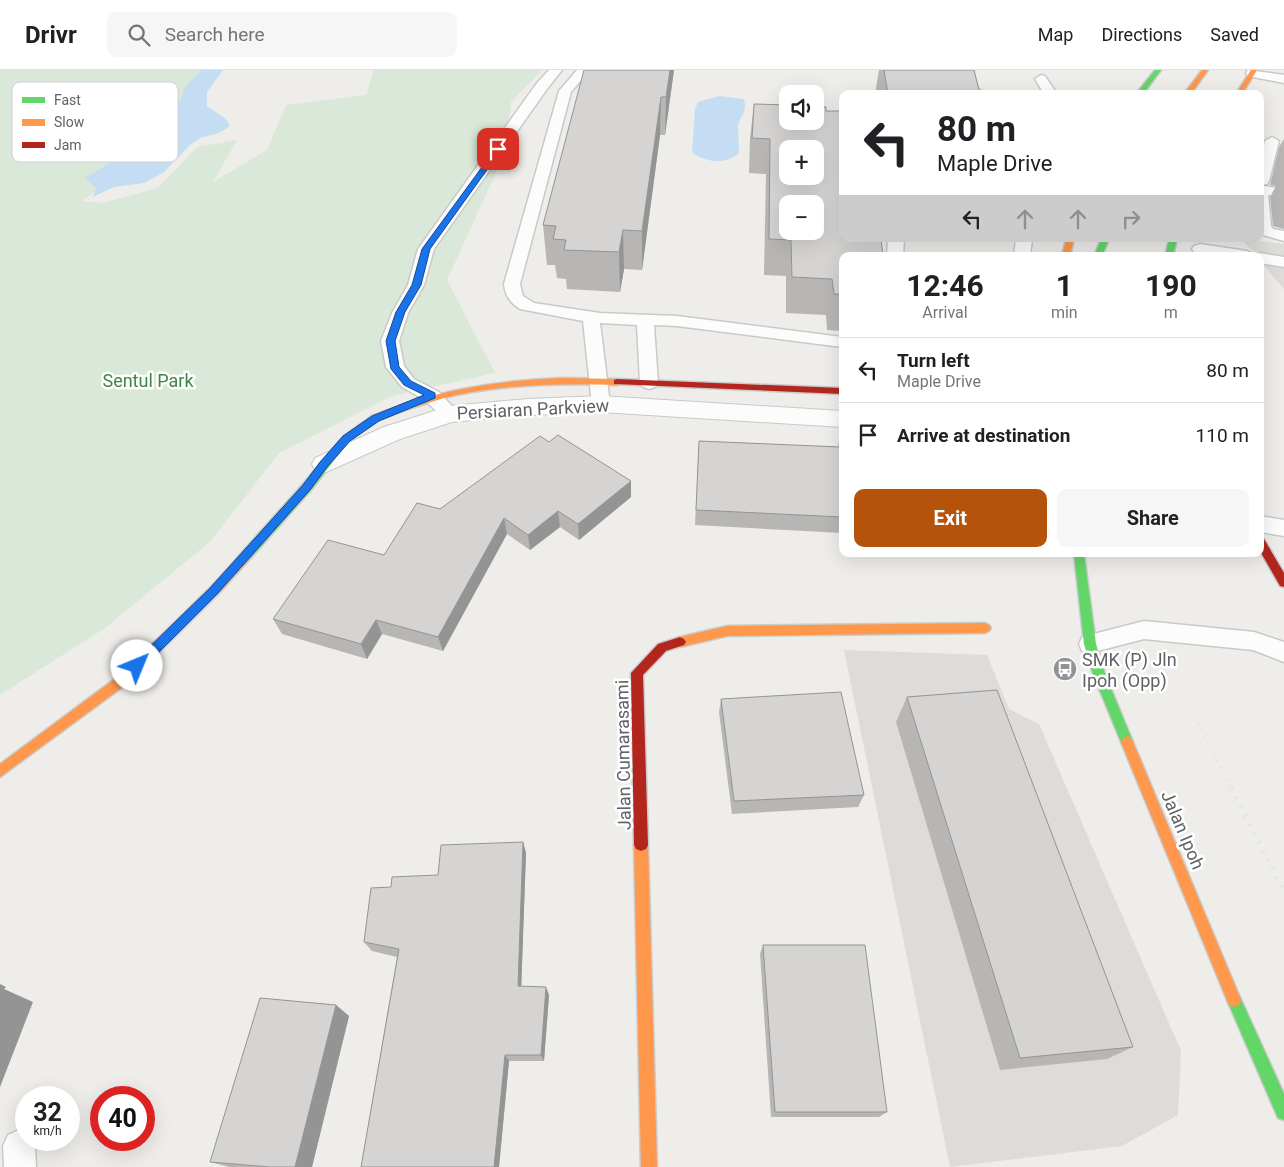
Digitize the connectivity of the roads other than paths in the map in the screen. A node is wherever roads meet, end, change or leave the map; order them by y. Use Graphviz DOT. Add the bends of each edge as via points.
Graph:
graph roads {
  1 [pos="556,70"];
  2 [pos="584,70"];
  3 [pos="925,70"];
  4 [pos="1158,70"];
  5 [pos="1205,70"];
  6 [pos="1253,72"];
  7 [pos="1041,79"];
  8 [pos="1284,79"];
  9 [pos="584,89"];
  10 [pos="974,90"];
  11 [pos="1048,90"];
  12 [pos="1142,90"];
  13 [pos="1190,90"];
  14 [pos="1241,90"];
  15 [pos="565,91"];
  16 [pos="1273,137"];
  17 [pos="1264,170"];
  18 [pos="1264,182"];
  19 [pos="1284,187"];
  20 [pos="1264,190"];
  21 [pos="1284,193"];
  22 [pos="1264,228"];
  23 [pos="1284,236"];
  24 [pos="1199,248"];
  25 [pos="1223,252"];
  26 [pos="1264,259"];
  27 [pos="1284,262"];
  28 [pos="591,316"];
  29 [pos="645,320"];
  30 [pos="839,342"];
  31 [pos="598,381"];
  32 [pos="648,383"];
  33 [pos="839,391"];
  34 [pos="432,396"];
  35 [pos="601,404"];
  36 [pos="450,414"];
  37 [pos="839,419"];
  38 [pos="324,464"];
  39 [pos="1264,525"];
  40 [pos="1284,528"];
  41 [pos="1264,549"];
  42 [pos="1079,557"];
  43 [pos="1284,584"];
  44 [pos="985,628"];
  45 [pos="1090,644"];
  46 [pos="1284,652"];
  47 [pos="0,771"];
  48 [pos="1284,1112"];
  49 [pos="648,1167"];
  1 -- 34 [label="lane" via="426,249 416,285 400,312 390,341 394,367 408,383"];
  2 -- 15 [label="lane"];
  3 -- 10 [label="lane" via="946,74"];
  4 -- 12 [label="street"];
  5 -- 13 [label="street"];
  6 -- 8 [label="lane"];
  6 -- 14 [label="street"];
  7 -- 11 [label="lane"];
  9 -- 15 [label="lane"];
  15 -- 28 [label="lane" via="512,284 513,295 530,307"];
  16 -- 17 [label="lane"];
  18 -- 19 [label="lane"];
  20 -- 21 [label="lane"];
  22 -- 23 [label="lane"];
  24 -- 25 [label="lane"];
  26 -- 27 [label="lane"];
  28 -- 29 [label="lane"];
  28 -- 31 [label="lane"];
  29 -- 30 [label="lane" via="677,321"];
  29 -- 32 [label="lane"];
  31 -- 32 [label="street, Persiaran Parkview"];
  31 -- 34 [label="street, Persiaran Parkview" via="510,384"];
  31 -- 35 [label="lane"];
  32 -- 33 [label="street, Persiaran Parkview"];
  34 -- 36 [label="lane, Persiaran Parkview"];
  34 -- 38 [label="street" via="375,418 347,438"];
  35 -- 36 [label="street, Persiaran Parkview"];
  35 -- 37 [label="street, Persiaran Parkview"];
  36 -- 38 [label="street" via="392,433"];
  38 -- 47 [label="street" via="214,591 124,679"];
  39 -- 40 [label="lane"];
  41 -- 43 [label="street"];
  42 -- 45 [label="street, Jalan Ipoh"];
  44 -- 49 [label="street, Jalan Cumarasami" via="727,631 662,647 637,673"];
  45 -- 46 [label="lane" via="1144,630 1254,641"];
  45 -- 48 [label="street, Jalan Ipoh" via="1099,674"];
}
